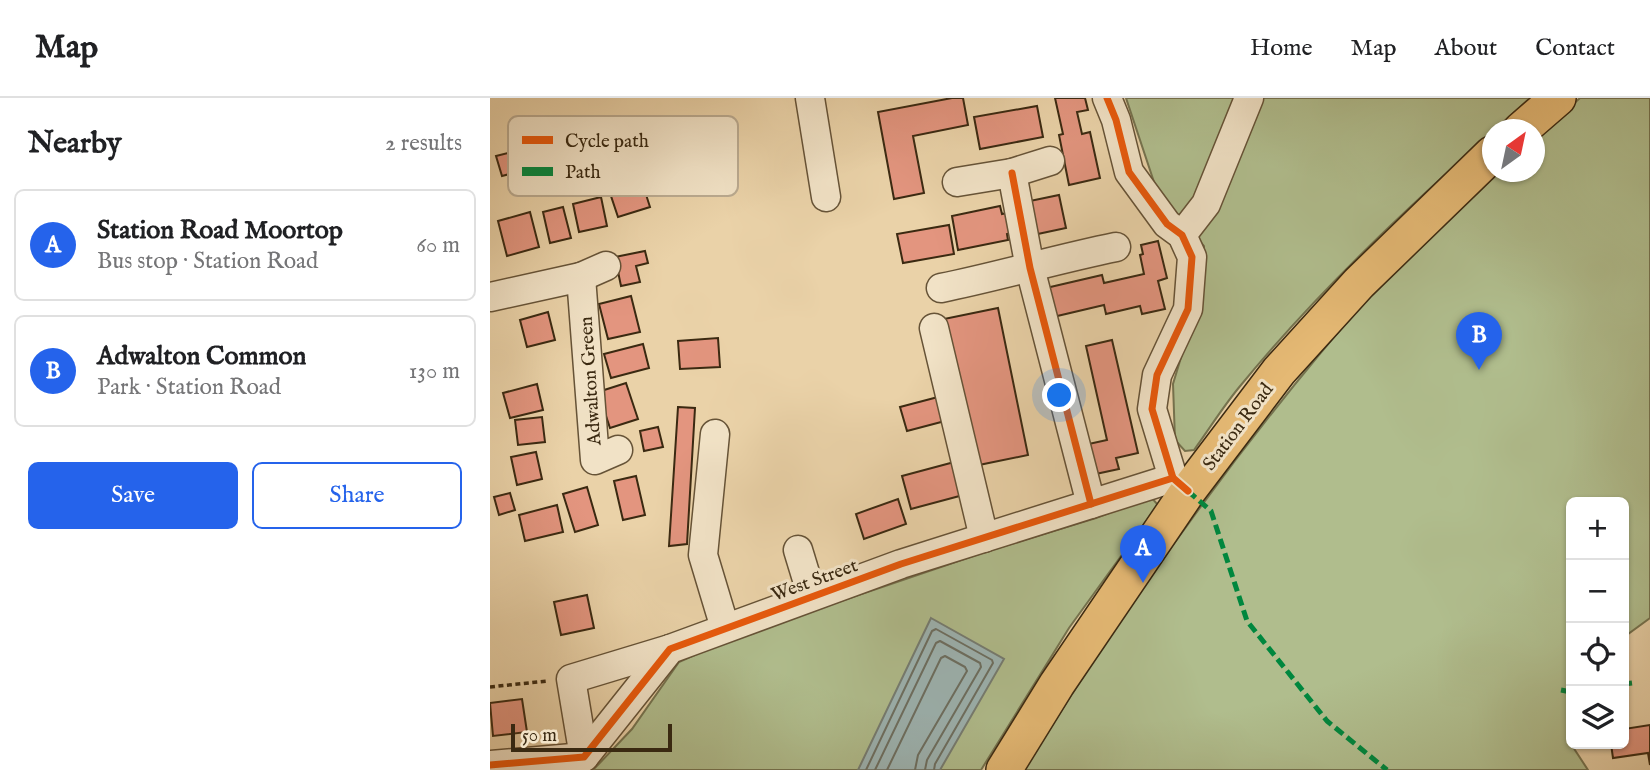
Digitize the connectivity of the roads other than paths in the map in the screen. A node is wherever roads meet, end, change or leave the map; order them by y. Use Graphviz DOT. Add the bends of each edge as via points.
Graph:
graph roads {
  1 [pos="810,98"];
  2 [pos="1107,98"];
  3 [pos="1249,98"];
  4 [pos="1558,98"];
  5 [pos="1534,119"];
  6 [pos="1050,161"];
  7 [pos="1482,165"];
  8 [pos="1012,173"];
  9 [pos="957,182"];
  10 [pos="826,197"];
  11 [pos="1182,235"];
  12 [pos="1115,247"];
  13 [pos="606,265"];
  14 [pos="1030,268"];
  15 [pos="581,277"];
  16 [pos="941,288"];
  17 [pos="490,297"];
  18 [pos="934,328"];
  19 [pos="715,435"];
  20 [pos="618,450"];
  21 [pos="1180,484"];
  22 [pos="1091,504"];
  23 [pos="984,538"];
  24 [pos="798,550"];
  25 [pos="812,596"];
  26 [pos="725,628"];
  27 [pos="670,649"];
  28 [pos="584,757"];
  29 [pos="490,765"];
  30 [pos="1004,770"];
  1 -- 10 [label="street"];
  2 -- 11 [label="street" via="1129,172 1167,224"];
  3 -- 11 [label="street" via="1206,204"];
  4 -- 5 [label="main road"];
  6 -- 8 [label="street"];
  7 -- 21 [label="main road, Station Road" via="1359,282"];
  8 -- 9 [label="street"];
  8 -- 14 [label="street"];
  11 -- 21 [label="street" via="1192,257 1188,309 1157,375 1152,409"];
  12 -- 14 [label="street"];
  13 -- 15 [label="street"];
  14 -- 16 [label="street"];
  14 -- 22 [label="street"];
  15 -- 17 [label="street"];
  15 -- 20 [label="street, Adwalton Green" via="595,460"];
  18 -- 23 [label="street"];
  19 -- 26 [label="street" via="703,555"];
  21 -- 22 [label="street, West Street"];
  21 -- 30 [label="main road, Station Road"];
  22 -- 23 [label="street, West Street"];
  23 -- 25 [label="street, West Street"];
  24 -- 25 [label="street, West Street"];
  25 -- 26 [label="street, West Street"];
  26 -- 27 [label="street, West Street"];
  27 -- 28 [label="street"];
  27 -- 28 [label="street, West Street" via="571,679"];
  28 -- 29 [label="street"];
}
